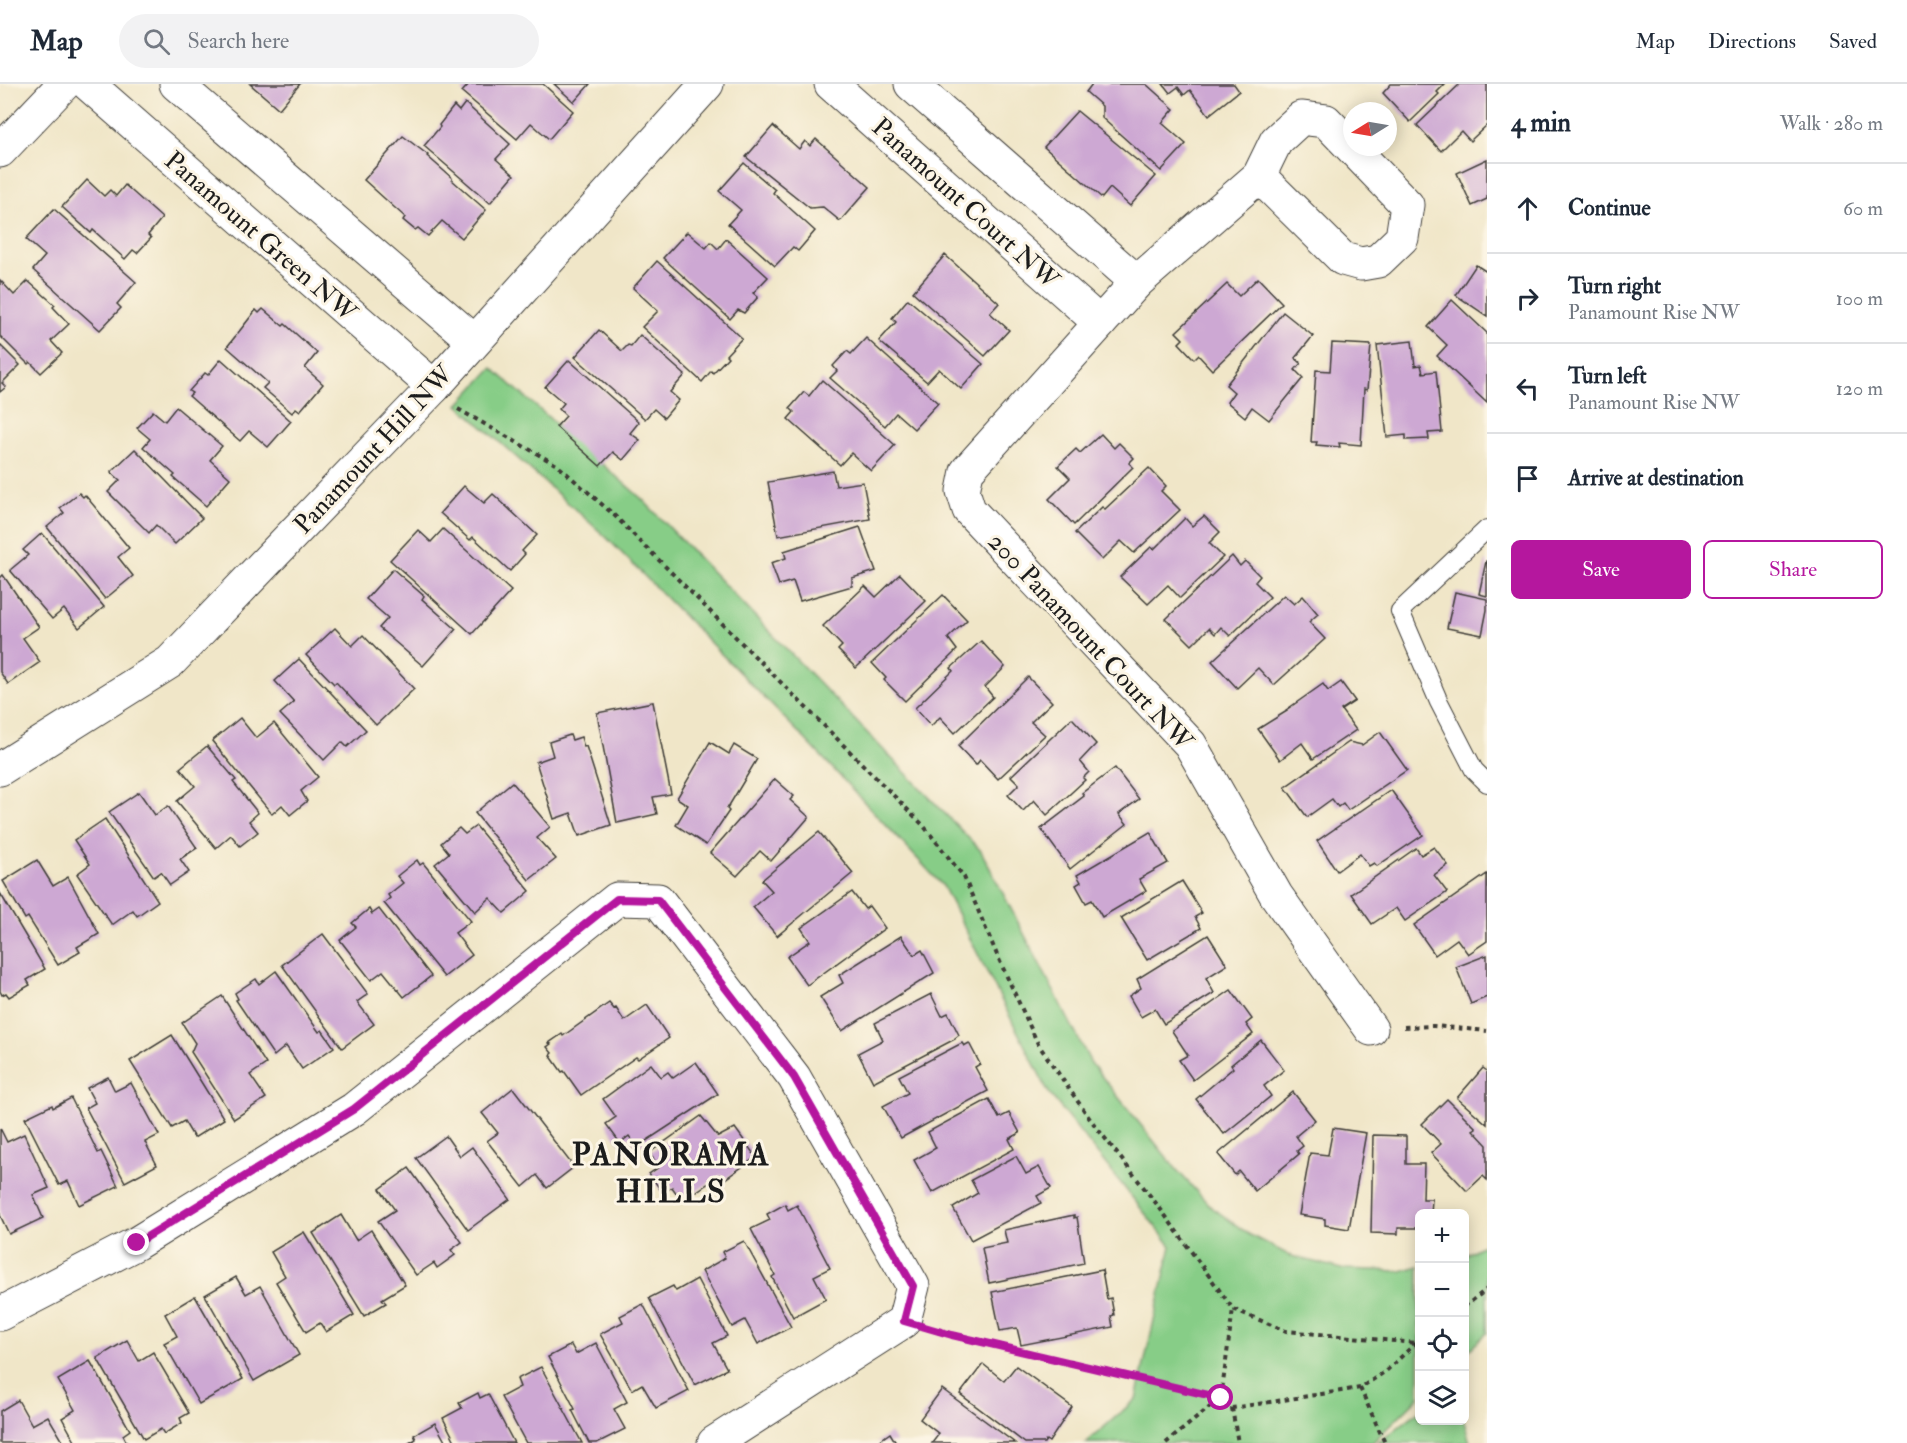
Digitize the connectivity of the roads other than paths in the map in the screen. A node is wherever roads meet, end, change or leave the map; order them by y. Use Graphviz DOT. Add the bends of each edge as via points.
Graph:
graph roads {
  1 [pos="64,84"];
  2 [pos="88,84"];
  3 [pos="176,84"];
  4 [pos="707,84"];
  5 [pos="831,84"];
  6 [pos="911,84"];
  7 [pos="0,151"];
  8 [pos="1259,176"];
  9 [pos="1118,303"];
  10 [pos="474,341"];
  11 [pos="434,387"];
  12 [pos="1487,529"];
  13 [pos="0,769"];
  14 [pos="1487,783"];
  15 [pos="1371,1029"];
  16 [pos="0,1314"];
  17 [pos="714,1443"];
  1 -- 7 [label="street"];
  2 -- 11 [label="street, Panamount Green NW"];
  3 -- 10 [label="street"];
  4 -- 10 [label="street, Panamount Hill NW"];
  5 -- 9 [label="street, Panamount Court NW"];
  6 -- 9 [label="street, Panamount Court NW"];
  8 -- 8 [label="street" via="1343,259 1361,264 1378,261 1402,238 1407,205 1326,121 1301,118 1276,141"];
  8 -- 9 [label="street, 200 Panamount Court NW"];
  9 -- 15 [label="street, 200 Panamount Court NW" via="967,471 963,491 969,510 1190,744 1276,895"];
  10 -- 11 [label="street, Panamount Hill NW"];
  11 -- 13 [label="street, Panamount Hill NW" via="170,662"];
  12 -- 14 [label="lane" via="1400,611 1439,702 1474,770"];
  16 -- 17 [label="street" via="137,1243 354,1109 617,899 658,900 794,1077 913,1286 904,1321"];
}
